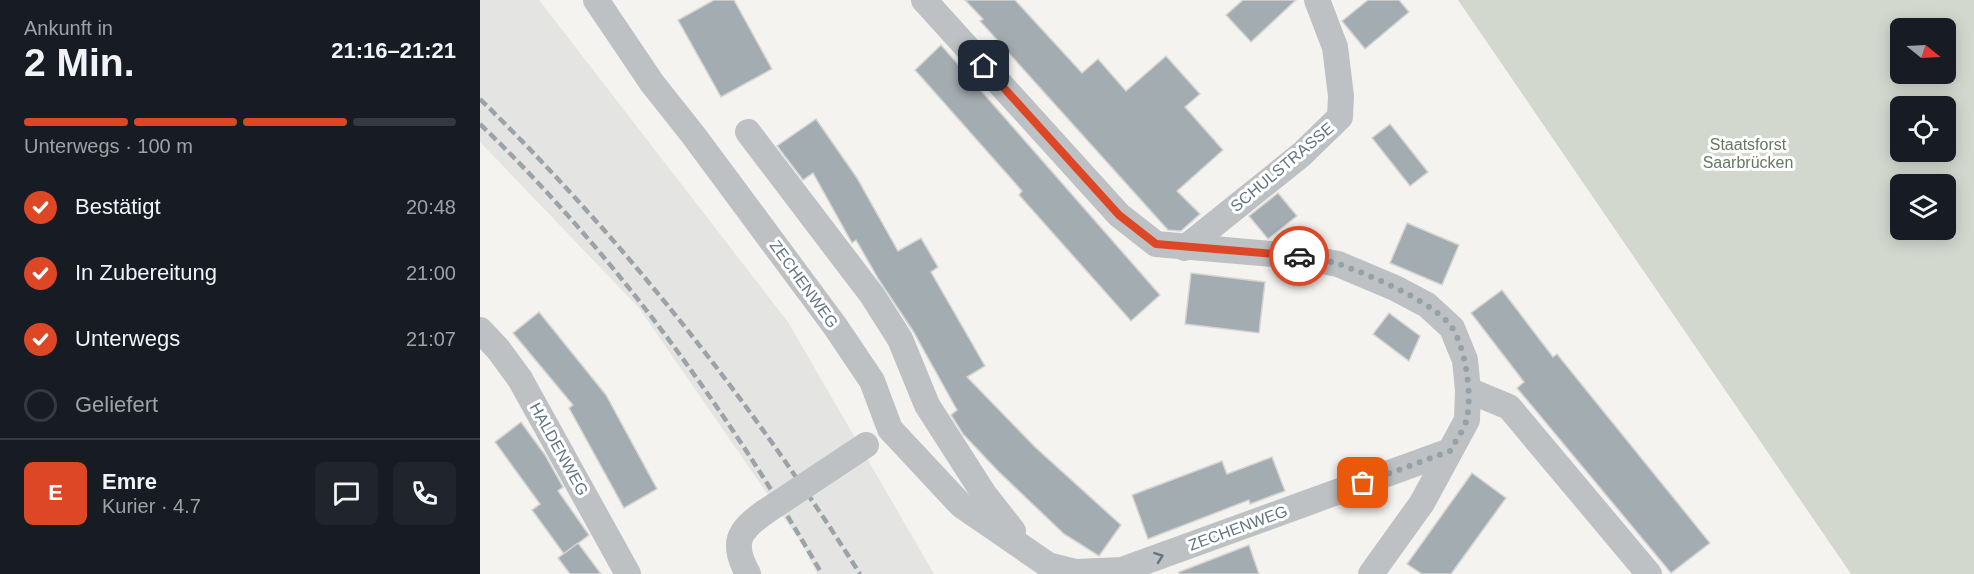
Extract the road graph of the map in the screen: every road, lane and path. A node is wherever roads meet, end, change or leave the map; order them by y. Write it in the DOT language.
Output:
graph roads {
  1 [pos="596,0"];
  2 [pos="924,0"];
  3 [pos="1317,0"];
  4 [pos="748,132"];
  5 [pos="1185,248"];
  6 [pos="480,330"];
  7 [pos="1468,390"];
  8 [pos="891,429"];
  9 [pos="1450,451"];
  10 [pos="1026,548"];
  11 [pos="628,574"];
  12 [pos="747,574"];
  13 [pos="1371,574"];
  14 [pos="1649,574"];
  1 -- 8 [label="street, ZECHENWEG"];
  2 -- 5 [label="street"];
  3 -- 5 [label="street, SCHULSTRASSE"];
  4 -- 10 [label="street, ZECHENWEG"];
  5 -- 7 [label="street"];
  6 -- 11 [label="street, HALDENWEG"];
  7 -- 9 [label="street"];
  7 -- 14 [label="street"];
  8 -- 10 [label="street, ZECHENWEG"];
  8 -- 12 [label="street, bridge"];
  10 -- 9 [label="street, ZECHENWEG, one-way"];
  9 -- 13 [label="street"];
}
